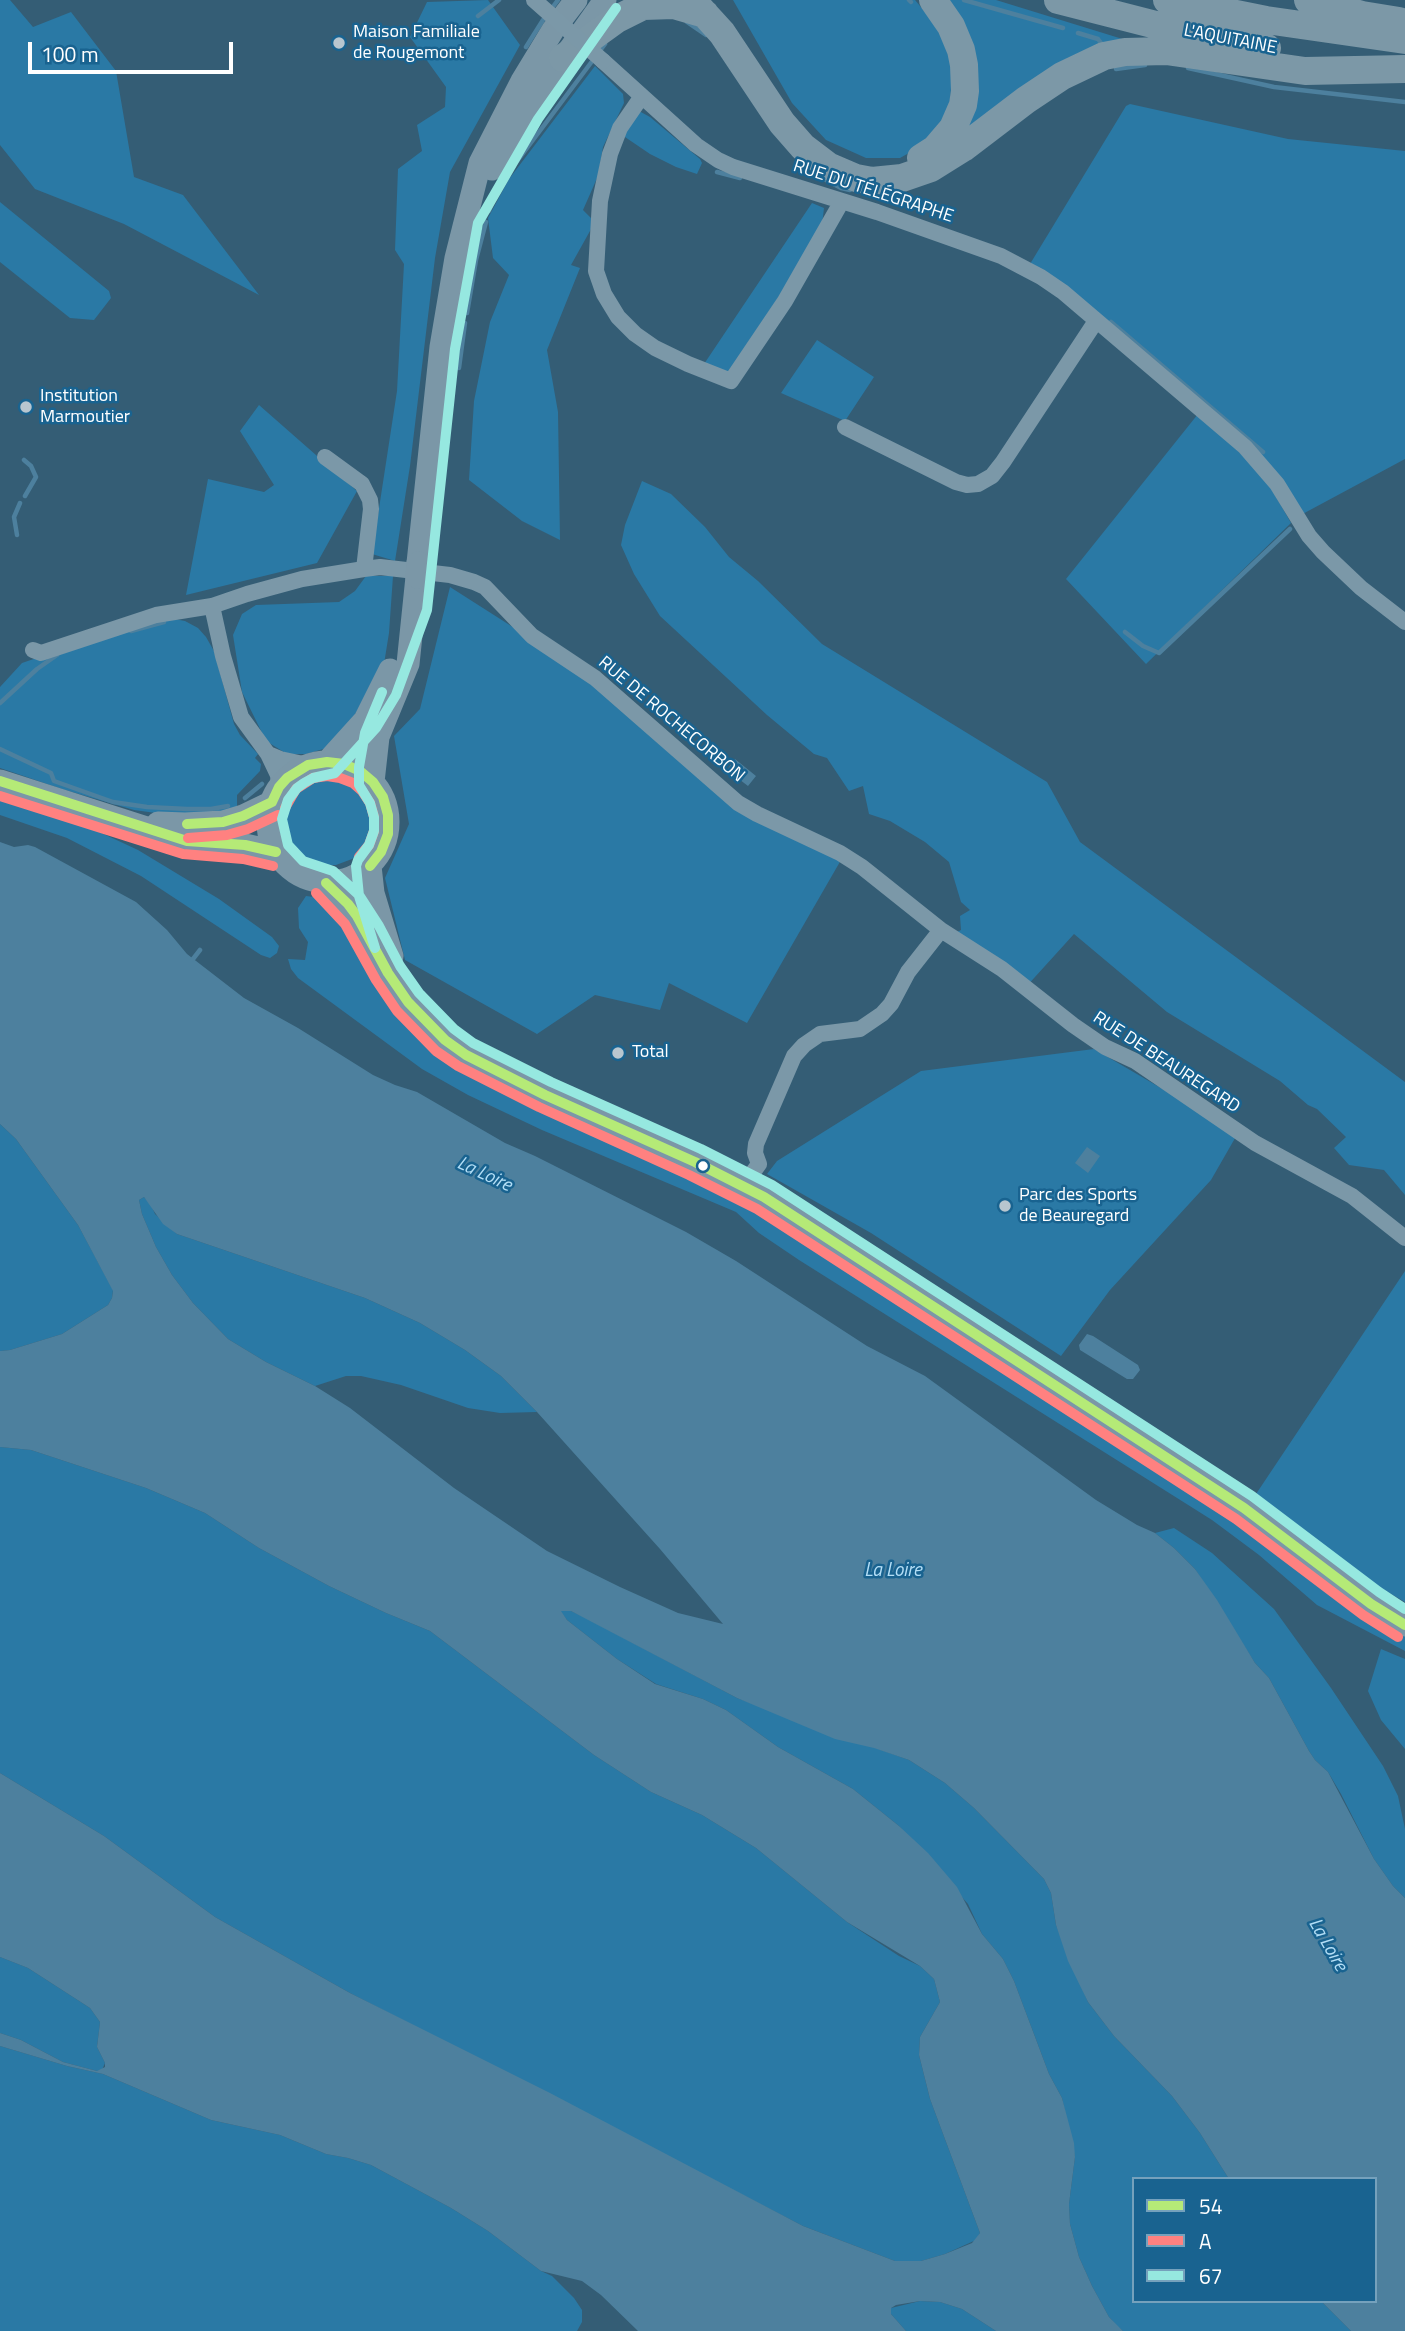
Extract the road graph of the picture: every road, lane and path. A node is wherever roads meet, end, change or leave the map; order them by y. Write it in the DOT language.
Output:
graph roads {
  1 [pos="534,0"];
  2 [pos="576,0"];
  3 [pos="605,0"];
  4 [pos="933,0"];
  5 [pos="1058,0"];
  6 [pos="1167,0"];
  7 [pos="1308,0"];
  8 [pos="705,5"];
  9 [pos="1405,22"];
  10 [pos="1405,40"];
  11 [pos="563,58"];
  12 [pos="1405,68"];
  13 [pos="642,96"];
  14 [pos="842,201"];
  15 [pos="465,218"];
  16 [pos="1096,321"];
  17 [pos="845,427"];
  18 [pos="325,457"];
  19 [pos="364,569"];
  20 [pos="414,606"];
  21 [pos="212,607"];
  22 [pos="1405,622"];
  23 [pos="33,650"];
  24 [pos="268,754"];
  25 [pos="318,764"];
  26 [pos="0,780"];
  27 [pos="373,782"];
  28 [pos="275,794"];
  29 [pos="127,821"];
  30 [pos="276,852"];
  31 [pos="370,866"];
  32 [pos="326,883"];
  33 [pos="944,932"];
  34 [pos="408,1002"];
  35 [pos="743,1186"];
  36 [pos="1405,1238"];
  37 [pos="1405,1625"];
  1 -- 13 [label="street, RUE DU TÉLÉGRAPHE, bridge"];
  2 -- 15 [label="main road"];
  3 -- 11 [label="main road"];
  4 -- 8 [label="highway"];
  5 -- 12 [label="highway, L'AQUITAINE"];
  6 -- 10 [label="highway, L'AQUITAINE"];
  7 -- 9 [label="highway"];
  8 -- 11 [label="highway"];
  8 -- 12 [label="highway"];
  11 -- 15 [label="main road"];
  13 -- 14 [label="street, RUE DU TÉLÉGRAPHE"];
  13 -- 14 [label="street"];
  14 -- 16 [label="street, RUE DU TÉLÉGRAPHE"];
  15 -- 20 [label="main road"];
  16 -- 17 [label="street"];
  16 -- 22 [label="street, RUE DU TÉLÉGRAPHE"];
  18 -- 19 [label="street"];
  19 -- 21 [label="street, RUE DE ROCHECORBON"];
  19 -- 33 [label="street, RUE DE ROCHECORBON"];
  20 -- 25 [label="main road"];
  20 -- 27 [label="main road"];
  21 -- 23 [label="street, RUE DE ROCHECORBON"];
  21 -- 24 [label="street"];
  24 -- 25 [label="street"];
  24 -- 28 [label="street"];
  25 -- 27 [label="main road"];
  25 -- 28 [label="main road"];
  26 -- 29 [label="main road"];
  27 -- 31 [label="main road"];
  28 -- 29 [label="main road"];
  28 -- 30 [label="main road"];
  29 -- 30 [label="main road"];
  30 -- 32 [label="main road"];
  31 -- 32 [label="main road"];
  31 -- 34 [label="main road"];
  32 -- 34 [label="main road"];
  33 -- 35 [label="street"];
  33 -- 36 [label="street, RUE DE BEAUREGARD"];
  34 -- 35 [label="main road"];
  35 -- 37 [label="main road"];
}
